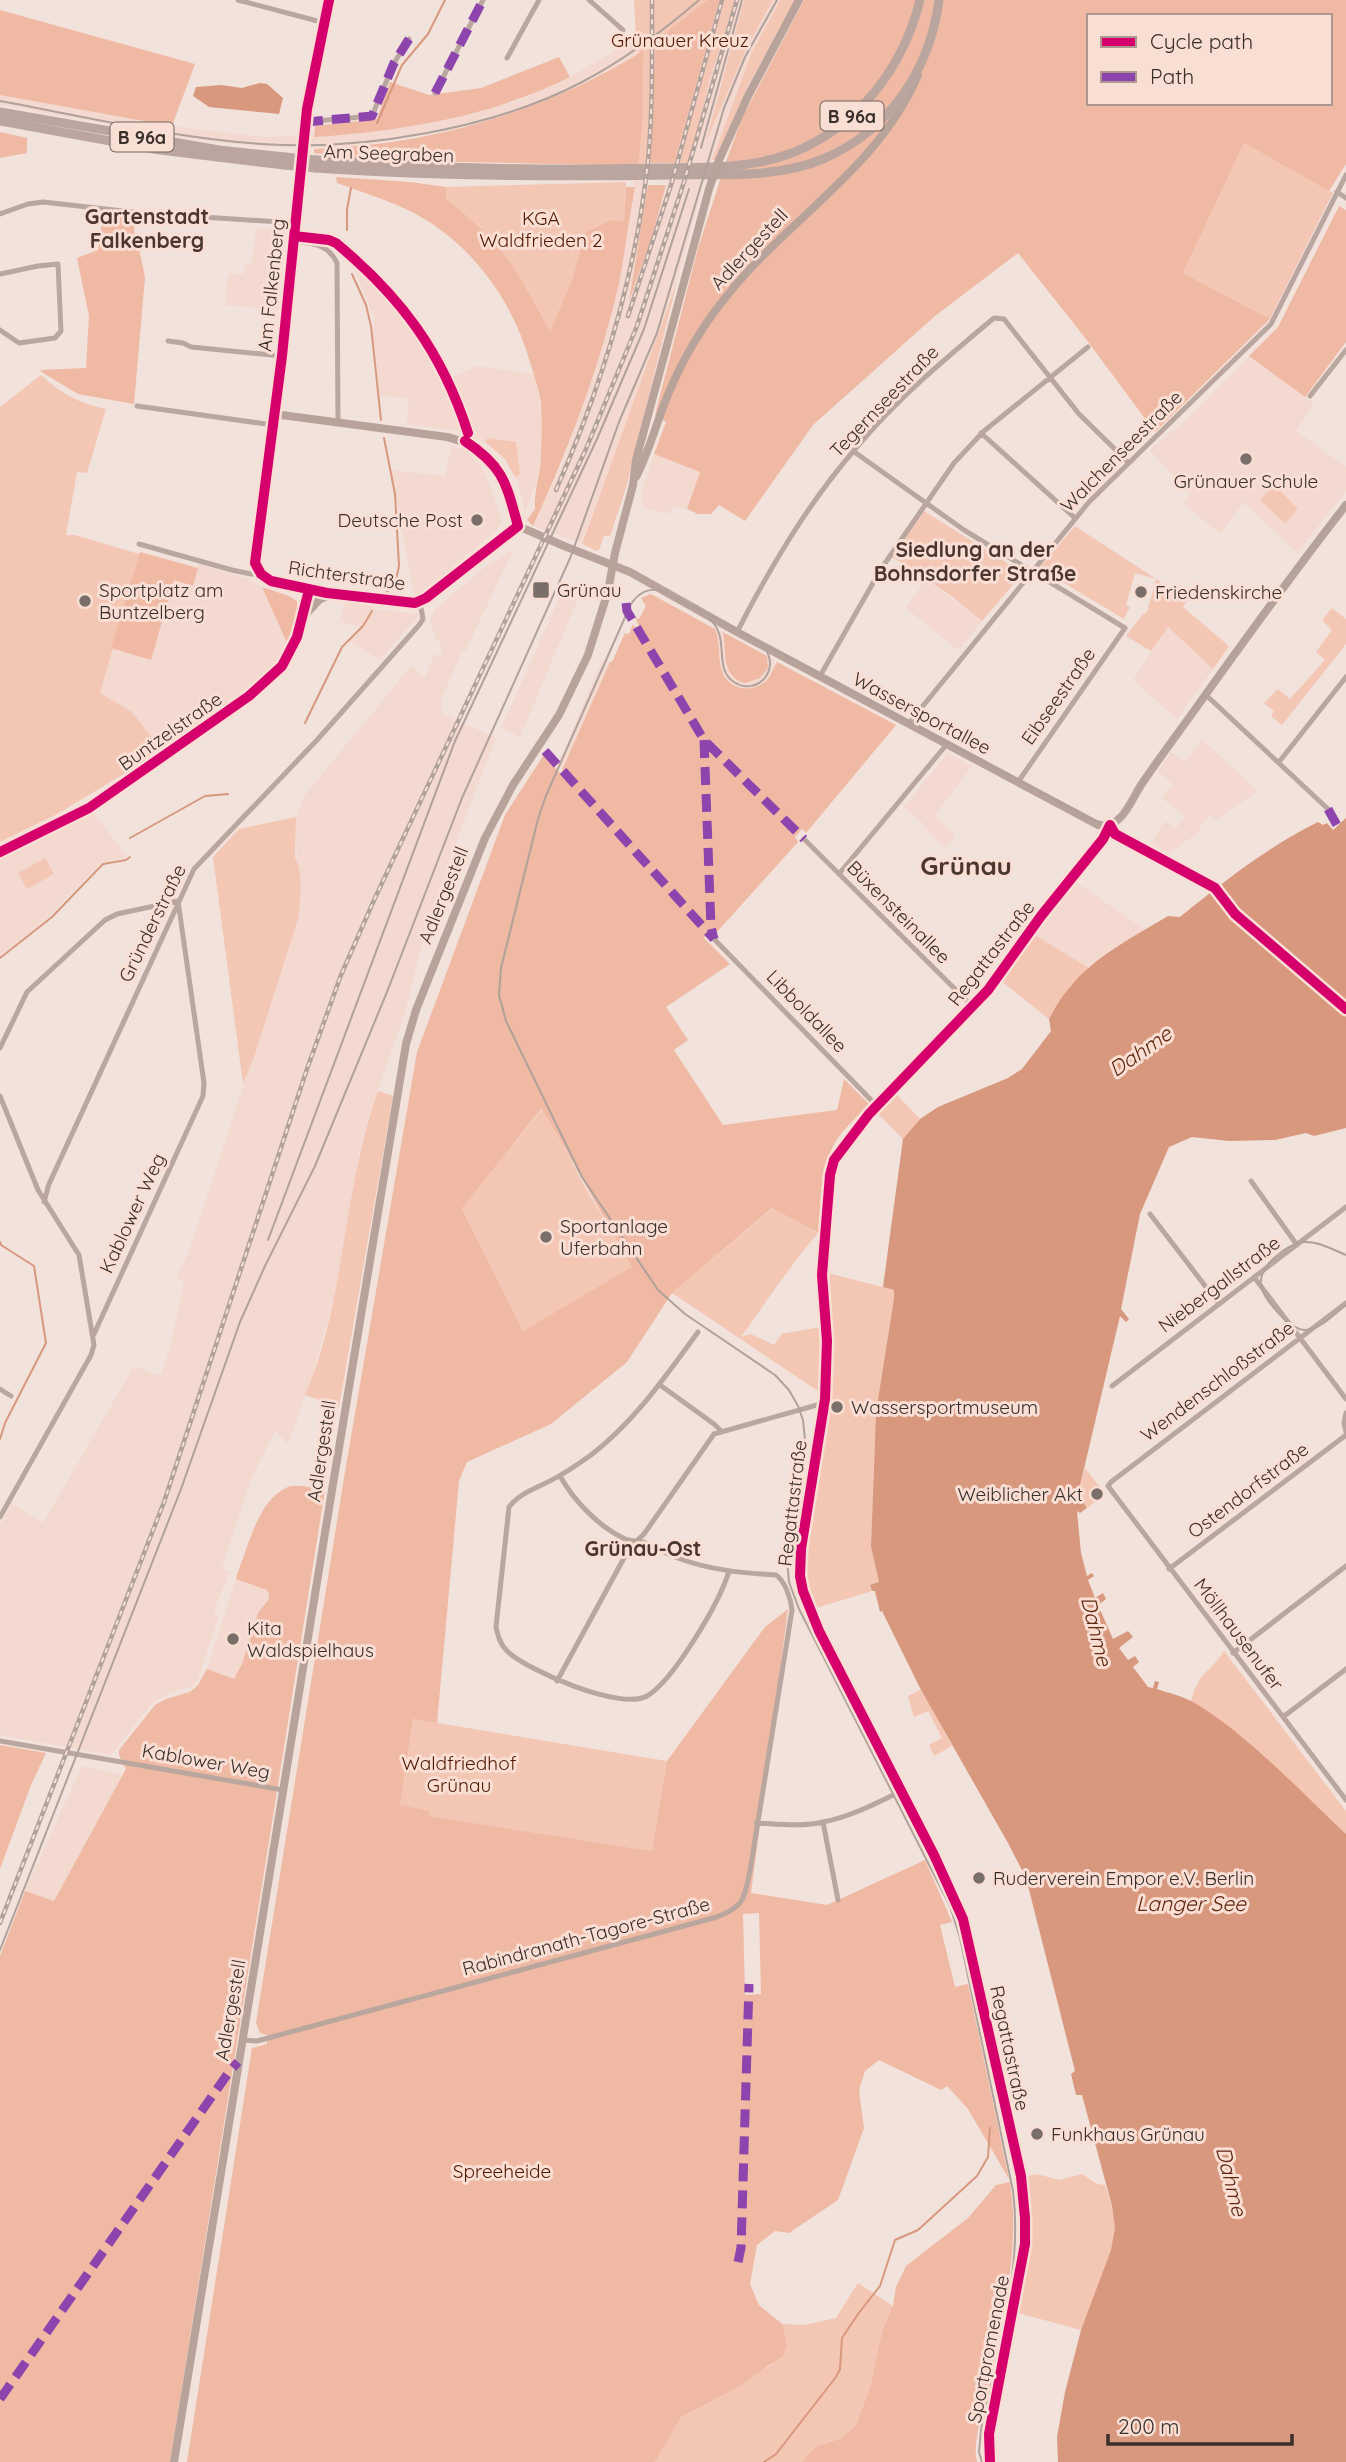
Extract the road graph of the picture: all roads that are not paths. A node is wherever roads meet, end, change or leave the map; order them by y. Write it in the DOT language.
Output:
graph roads {
  1 [pos="238,0"];
  2 [pos="329,0"];
  3 [pos="483,0"];
  4 [pos="539,0"];
  5 [pos="589,0"];
  6 [pos="800,0"];
  7 [pos="920,0"];
  8 [pos="939,0"];
  9 [pos="325,23"];
  10 [pos="623,30"];
  11 [pos="409,39"];
  12 [pos="508,58"];
  13 [pos="925,60"];
  14 [pos="435,93"];
  15 [pos="0,112"];
  16 [pos="0,121"];
  17 [pos="305,122"];
  18 [pos="284,161"];
  19 [pos="528,171"];
  20 [pos="1346,175"];
  21 [pos="1336,192"];
  22 [pos="1346,198"];
  23 [pos="0,214"];
  24 [pos="295,223"];
  25 [pos="293,242"];
  26 [pos="0,274"];
  27 [pos="0,330"];
  28 [pos="168,341"];
  29 [pos="1088,347"];
  30 [pos="1346,350"];
  31 [pos="282,356"];
  32 [pos="1050,377"];
  33 [pos="1310,397"];
  34 [pos="137,406"];
  35 [pos="275,414"];
  36 [pos="338,422"];
  37 [pos="273,425"];
  38 [pos="981,433"];
  39 [pos="853,451"];
  40 [pos="1128,463"];
  41 [pos="633,485"];
  42 [pos="925,503"];
  43 [pos="1345,509"];
  44 [pos="1075,517"];
  45 [pos="518,526"];
  46 [pos="139,544"];
  47 [pos="612,564"];
  48 [pos="1030,572"];
  49 [pos="261,574"];
  50 [pos="309,590"];
  51 [pos="335,594"];
  52 [pos="420,602"];
  53 [pos="303,618"];
  54 [pos="737,632"];
  55 [pos="820,676"];
  56 [pos="1346,677"];
  57 [pos="1206,695"];
  58 [pos="909,723"];
  59 [pos="947,744"];
  60 [pos="1279,762"];
  61 [pos="1018,782"];
  62 [pos="1328,809"];
  63 [pos="1110,825"];
  64 [pos="804,839"];
  65 [pos="0,852"];
  66 [pos="839,874"];
  67 [pos="1215,888"];
  68 [pos="178,901"];
  69 [pos="713,939"];
  70 [pos="973,1007"];
  71 [pos="0,1048"];
  72 [pos="0,1096"];
  73 [pos="877,1106"];
  74 [pos="1251,1181"];
  75 [pos="44,1202"];
  76 [pos="1346,1207"];
  77 [pos="1150,1214"];
  78 [pos="1297,1245"];
  79 [pos="1254,1277"];
  80 [pos="1346,1303"];
  81 [pos="1219,1304"];
  82 [pos="698,1332"];
  83 [pos="93,1336"];
  84 [pos="1299,1338"];
  85 [pos="660,1385"];
  86 [pos="1112,1386"];
  87 [pos="0,1389"];
  88 [pos="11,1396"];
  89 [pos="1346,1399"];
  90 [pos="824,1403"];
  91 [pos="1346,1413"];
  92 [pos="720,1430"];
  93 [pos="1346,1433"];
  94 [pos="560,1476"];
  95 [pos="1108,1486"];
  96 [pos="2,1506"];
  97 [pos="0,1517"];
  98 [pos="637,1541"];
  99 [pos="1346,1566"];
  100 [pos="1169,1569"];
  101 [pos="729,1571"];
  102 [pos="803,1591"];
  103 [pos="789,1597"];
  104 [pos="1233,1653"];
  105 [pos="1346,1669"];
  106 [pos="557,1681"];
  107 [pos="1283,1717"];
  108 [pos="0,1741"];
  109 [pos="283,1790"];
  110 [pos="901,1791"];
  111 [pos="1346,1800"];
  112 [pos="823,1822"];
  113 [pos="756,1823"];
  114 [pos="838,1900"];
  115 [pos="242,2040"];
  116 [pos="1025,2244"];
  117 [pos="174,2462"];
  118 [pos="990,2462"];
  1 -- 9 [label="street"];
  2 -- 9 [label="main road, Am Falkenberg"];
  3 -- 14 [label="street"];
  4 -- 12 [label="street"];
  5 -- 10 [label="street"];
  6 -- 41 [label="main road, Adlergestell, bridge"];
  7 -- 19 [label="main road, B 96a"];
  8 -- 13 [label="main road, Adlergestell / B 96a"];
  9 -- 17 [label="main road, Am Falkenberg"];
  11 -- 17 [label="street"];
  13 -- 19 [label="main road, Adlergestell / B 96a"];
  13 -- 41 [label="main road, Adlergestell"];
  15 -- 18 [label="main road, Am Seegraben / B 96a"];
  16 -- 18 [label="main road, Am Seegraben / B 96a"];
  17 -- 24 [label="main road, Am Falkenberg"];
  18 -- 19 [label="main road, Am Seegraben / B 96a, bridge"];
  20 -- 21 [label="street, Walchenseestraße"];
  21 -- 22 [label="street"];
  21 -- 40 [label="street, Walchenseestraße"];
  23 -- 24 [label="street"];
  24 -- 25 [label="main road, Am Falkenberg"];
  25 -- 31 [label="main road, Am Falkenberg"];
  25 -- 36 [label="street, Am Falkenberg"];
  26 -- 27 [label="street"];
  28 -- 31 [label="street"];
  29 -- 32 [label="street"];
  30 -- 33 [label="street"];
  31 -- 35 [label="main road, Am Falkenberg"];
  32 -- 38 [label="street"];
  32 -- 39 [label="street, Tegernseestraße"];
  32 -- 40 [label="street"];
  34 -- 37 [label="street"];
  35 -- 36 [label="main road"];
  35 -- 37 [label="main road, Am Falkenberg"];
  36 -- 45 [label="main road"];
  37 -- 49 [label="main road, Am Falkenberg"];
  38 -- 42 [label="street"];
  38 -- 44 [label="street"];
  39 -- 42 [label="street"];
  39 -- 54 [label="street, Tegernseestraße"];
  40 -- 44 [label="street, Walchenseestraße"];
  41 -- 47 [label="main road, Adlergestell"];
  42 -- 48 [label="street"];
  42 -- 55 [label="street"];
  43 -- 57 [label="main road, Regattastraße"];
  44 -- 48 [label="street, Walchenseestraße"];
  45 -- 47 [label="main road"];
  45 -- 52 [label="main road, Richterstraße"];
  46 -- 49 [label="street"];
  47 -- 54 [label="main road, Wassersportallee"];
  47 -- 109 [label="main road, Adlergestell"];
  48 -- 58 [label="street, Walchenseestraße"];
  48 -- 61 [label="street, Eibseestraße"];
  49 -- 50 [label="main road, Richterstraße"];
  50 -- 51 [label="main road, Richterstraße"];
  50 -- 53 [label="main road, Buntzelstraße"];
  51 -- 52 [label="main road, Richterstraße"];
  51 -- 53 [label="main road, Buntzelstraße"];
  52 -- 68 [label="street, Gründerstraße"];
  53 -- 65 [label="main road, Buntzelstraße"];
  54 -- 55 [label="main road, Wassersportallee"];
  55 -- 58 [label="main road, Wassersportallee"];
  56 -- 60 [label="street"];
  57 -- 60 [label="street"];
  57 -- 63 [label="main road, Regattastraße"];
  58 -- 59 [label="main road, Wassersportallee"];
  59 -- 61 [label="main road, Wassersportallee"];
  59 -- 66 [label="street"];
  60 -- 62 [label="street"];
  61 -- 63 [label="main road, Wassersportallee"];
  63 -- 67 [label="street, Wassersportallee"];
  63 -- 70 [label="street, Regattastraße"];
  64 -- 66 [label="street, Büxensteinallee"];
  66 -- 70 [label="street, Büxensteinallee"];
  68 -- 71 [label="street"];
  68 -- 75 [label="street, Gründerstraße"];
  68 -- 83 [label="street, Kablower Weg"];
  69 -- 73 [label="street, Libboldallee"];
  70 -- 73 [label="street, Regattastraße"];
  72 -- 75 [label="street"];
  73 -- 90 [label="street, Regattastraße"];
  74 -- 78 [label="street"];
  75 -- 83 [label="street"];
  76 -- 78 [label="street, Niebergallstraße"];
  77 -- 81 [label="street"];
  78 -- 79 [label="street, Niebergallstraße"];
  79 -- 81 [label="street, Niebergallstraße"];
  79 -- 84 [label="street"];
  80 -- 84 [label="street, Wendenschloßstraße"];
  81 -- 86 [label="street, Niebergallstraße"];
  82 -- 85 [label="street"];
  83 -- 96 [label="street, Kablower Weg"];
  84 -- 89 [label="street"];
  84 -- 95 [label="street, Wendenschloßstraße"];
  85 -- 92 [label="street"];
  85 -- 94 [label="street"];
  87 -- 88 [label="street"];
  90 -- 92 [label="street"];
  90 -- 102 [label="street, Regattastraße"];
  91 -- 93 [label="street"];
  92 -- 98 [label="street"];
  93 -- 100 [label="street, Ostendorfstraße"];
  94 -- 98 [label="street"];
  94 -- 106 [label="street"];
  95 -- 100 [label="street, Möllhausenufer"];
  96 -- 97 [label="street, Kablower Weg"];
  98 -- 101 [label="street"];
  98 -- 106 [label="street"];
  99 -- 104 [label="street"];
  100 -- 104 [label="street, Möllhausenufer"];
  101 -- 103 [label="street"];
  101 -- 106 [label="street"];
  102 -- 103 [label="street"];
  102 -- 110 [label="street, Regattastraße"];
  103 -- 113 [label="street, Rabindranath-Tagore-Straße"];
  104 -- 107 [label="street, Möllhausenufer"];
  105 -- 107 [label="street"];
  107 -- 111 [label="street, Möllhausenufer"];
  108 -- 109 [label="street, Kablower Weg"];
  109 -- 115 [label="main road, Adlergestell"];
  110 -- 112 [label="street"];
  110 -- 116 [label="street, Regattastraße"];
  112 -- 113 [label="street"];
  112 -- 114 [label="street"];
  113 -- 115 [label="street, Rabindranath-Tagore-Straße"];
  115 -- 117 [label="main road, Adlergestell"];
  116 -- 118 [label="street, Sportpromenade"];
}
